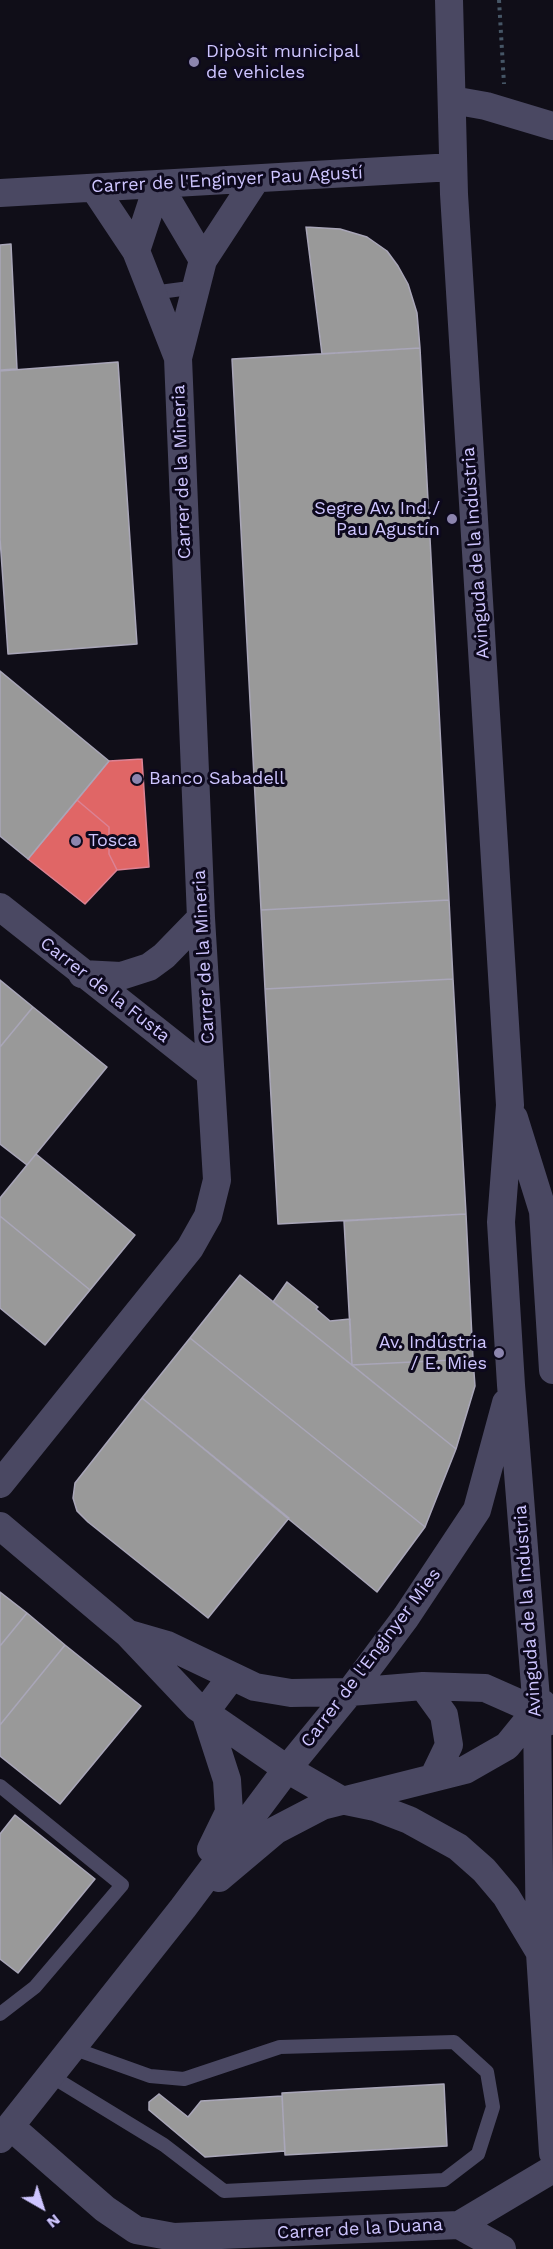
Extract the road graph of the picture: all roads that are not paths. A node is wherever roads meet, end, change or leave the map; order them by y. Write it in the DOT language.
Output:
graph roads {
  1 [pos="449,0"];
  2 [pos="452,100"];
  3 [pos="553,126"];
  4 [pos="453,167"];
  5 [pos="256,179"];
  6 [pos="158,184"];
  7 [pos="94,188"];
  8 [pos="0,193"];
  9 [pos="136,251"];
  10 [pos="203,260"];
  11 [pos="197,287"];
  12 [pos="152,293"];
  13 [pos="178,358"];
  14 [pos="0,907"];
  15 [pos="201,918"];
  16 [pos="82,974"];
  17 [pos="210,1073"];
  18 [pos="510,1105"];
  19 [pos="553,1370"];
  20 [pos="511,1384"];
  21 [pos="0,1484"];
  22 [pos="0,1526"];
  23 [pos="128,1633"];
  24 [pos="232,1676"];
  25 [pos="423,1686"];
  26 [pos="553,1686"];
  27 [pos="350,1692"];
  28 [pos="205,1712"];
  29 [pos="545,1720"];
  30 [pos="287,1769"];
  31 [pos="434,1776"];
  32 [pos="0,1786"];
  33 [pos="341,1800"];
  34 [pos="183,1908"];
  35 [pos="540,1953"];
  36 [pos="0,2014"];
  37 [pos="72,2048"];
  38 [pos="51,2076"];
  39 [pos="5,2133"];
  40 [pos="553,2153"];
  41 [pos="553,2169"];
  42 [pos="459,2225"];
  43 [pos="502,2249"];
  1 -- 2 [label="street, Avinguda de la Indústria"];
  2 -- 3 [label="street"];
  2 -- 4 [label="street, Avinguda de la Indústria"];
  4 -- 5 [label="street, Carrer de l'Enginyer Pau Agustí"];
  4 -- 18 [label="street, Avinguda de la Indústria"];
  5 -- 6 [label="street, Carrer de l'Enginyer Pau Agustí"];
  5 -- 10 [label="street, Carrer de la Mineria"];
  6 -- 7 [label="street, Carrer de l'Enginyer Pau Agustí"];
  6 -- 9 [label="street"];
  6 -- 10 [label="street"];
  7 -- 8 [label="street, Carrer de l'Enginyer Pau Agustí"];
  7 -- 9 [label="street, Carrer de la Mineria"];
  9 -- 12 [label="street, Carrer de la Mineria"];
  10 -- 11 [label="street, Carrer de la Mineria"];
  11 -- 12 [label="lane"];
  11 -- 13 [label="street, Carrer de la Mineria"];
  12 -- 13 [label="street, Carrer de la Mineria"];
  13 -- 15 [label="street, Carrer de la Mineria"];
  14 -- 16 [label="street, Carrer de la Fusta"];
  15 -- 16 [label="street"];
  15 -- 17 [label="street, Carrer de la Mineria"];
  16 -- 17 [label="street, Carrer de la Fusta"];
  17 -- 21 [label="street, Carrer de la Mineria"];
  18 -- 19 [label="street, Avinguda de la Indústria"];
  18 -- 20 [label="street, Avinguda de la Indústria"];
  20 -- 27 [label="street, Carrer de l'Enginyer Mies"];
  20 -- 29 [label="street, Avinguda de la Indústria"];
  22 -- 23 [label="street"];
  23 -- 24 [label="street"];
  23 -- 28 [label="street"];
  24 -- 27 [label="street"];
  24 -- 28 [label="street"];
  25 -- 27 [label="street"];
  25 -- 29 [label="street"];
  25 -- 31 [label="street"];
  26 -- 29 [label="street, Carrer de l'Enginyer Mies"];
  27 -- 30 [label="street, Carrer de l'Enginyer Mies"];
  28 -- 30 [label="street"];
  28 -- 34 [label="street"];
  29 -- 31 [label="street, Carrer de l'Enginyer Mies"];
  29 -- 35 [label="street, Avinguda de la Indústria"];
  30 -- 33 [label="street"];
  30 -- 34 [label="street, Carrer de l'Enginyer Mies"];
  31 -- 33 [label="street, Carrer de l'Enginyer Mies"];
  32 -- 36 [label="lane"];
  33 -- 34 [label="street, Carrer de l'Enginyer Mies"];
  33 -- 35 [label="street"];
  34 -- 37 [label="street, Carrer de l'Enginyer Mies"];
  35 -- 40 [label="street, Avinguda de la Indústria"];
  37 -- 38 [label="street, Carrer de l'Enginyer Mies"];
  37 -- 38 [label="lane"];
  38 -- 39 [label="street, Carrer de l'Enginyer Mies"];
  39 -- 42 [label="street, Carrer de la Duana"];
  41 -- 42 [label="street, Carrer de la Duana"];
  42 -- 43 [label="street, Carrer de la Duana"];
}
